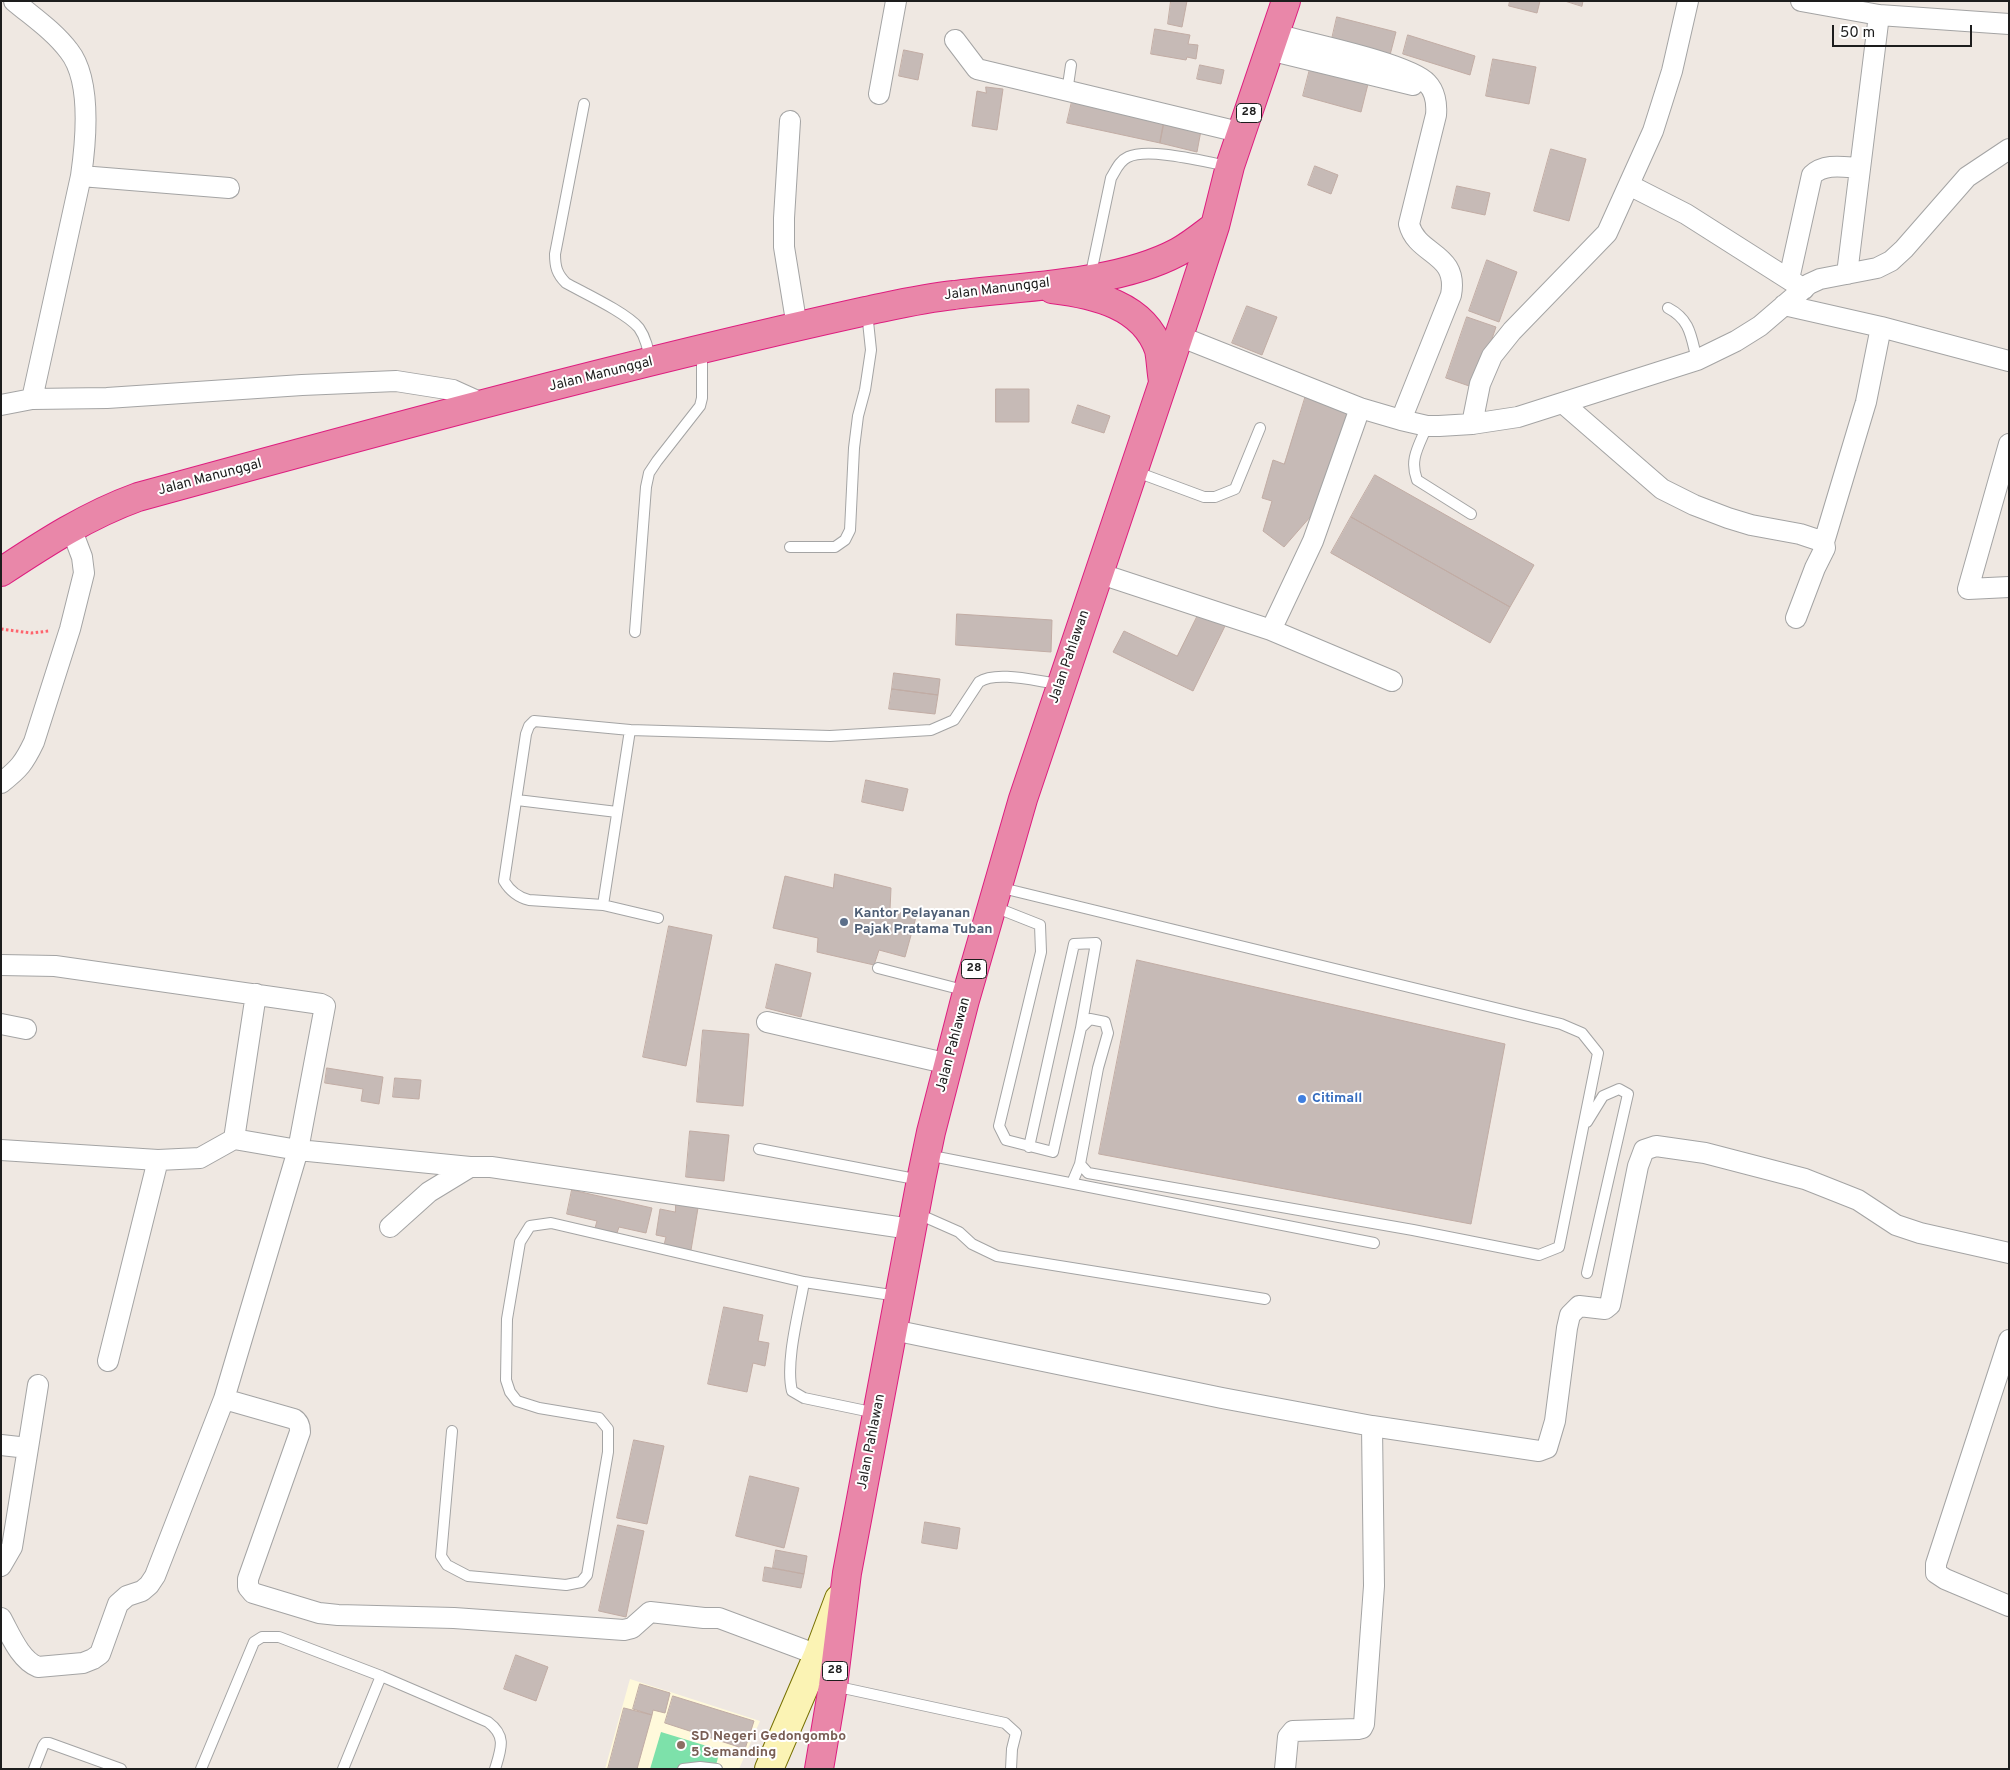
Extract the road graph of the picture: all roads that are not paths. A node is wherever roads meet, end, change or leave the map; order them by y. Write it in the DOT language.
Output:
graph roads {
  1 [pos="14,1"];
  2 [pos="896,1"];
  3 [pos="1286,1"];
  4 [pos="1688,1"];
  5 [pos="1801,1"];
  6 [pos="1879,15"];
  7 [pos="2009,24"];
  8 [pos="954,40"];
  9 [pos="1272,42"];
  10 [pos="1071,65"];
  11 [pos="1067,92"];
  12 [pos="879,94"];
  13 [pos="584,104"];
  14 [pos="790,121"];
  15 [pos="1243,133"];
  16 [pos="2009,149"];
  17 [pos="2009,164"];
  18 [pos="1230,166"];
  19 [pos="1860,168"];
  20 [pos="81,176"];
  21 [pos="1967,177"];
  22 [pos="1629,185"];
  23 [pos="229,188"];
  24 [pos="1215,226"];
  25 [pos="1848,274"];
  26 [pos="1090,278"];
  27 [pos="1796,284"];
  28 [pos="1030,287"];
  29 [pos="1784,305"];
  30 [pos="1668,308"];
  31 [pos="867,311"];
  32 [pos="797,327"];
  33 [pos="1881,328"];
  34 [pos="1179,336"];
  35 [pos="702,349"];
  36 [pos="1697,360"];
  37 [pos="2009,361"];
  38 [pos="650,362"];
  39 [pos="1163,382"];
  40 [pos="32,399"];
  41 [pos="484,404"];
  42 [pos="1564,404"];
  43 [pos="1,405"];
  44 [pos="1360,408"];
  45 [pos="1401,420"];
  46 [pos="1472,424"];
  47 [pos="1427,426"];
  48 [pos="1260,428"];
  49 [pos="2009,444"];
  50 [pos="1133,471"];
  51 [pos="1471,514"];
  52 [pos="71,528"];
  53 [pos="1824,542"];
  54 [pos="790,547"];
  55 [pos="1,572"];
  56 [pos="1098,573"];
  57 [pos="2009,587"];
  58 [pos="1796,618"];
  59 [pos="1272,630"];
  60 [pos="635,632"];
  61 [pos="1392,681"];
  62 [pos="1061,684"];
  63 [pos="630,730"];
  64 [pos="1,783"];
  65 [pos="517,800"];
  66 [pos="617,812"];
  67 [pos="994,896"];
  68 [pos="603,905"];
  69 [pos="658,918"];
  70 [pos="1,965"];
  71 [pos="878,968"];
  72 [pos="968,991"];
  73 [pos="256,994"];
  74 [pos="768,1022"];
  75 [pos="1,1024"];
  76 [pos="1081,1028"];
  77 [pos="26,1029"];
  78 [pos="949,1064"];
  79 [pos="1582,1129"];
  80 [pos="234,1139"];
  81 [pos="1029,1147"];
  82 [pos="759,1149"];
  83 [pos="1,1150"];
  84 [pos="298,1150"];
  85 [pos="158,1160"];
  86 [pos="1080,1164"];
  87 [pos="470,1167"];
  88 [pos="923,1168"];
  89 [pos="1072,1184"];
  90 [pos="913,1221"];
  91 [pos="390,1227"];
  92 [pos="1374,1243"];
  93 [pos="2009,1253"];
  94 [pos="1587,1273"];
  95 [pos="804,1282"];
  96 [pos="899,1296"];
  97 [pos="1265,1299"];
  98 [pos="893,1330"];
  99 [pos="2009,1340"];
  100 [pos="108,1361"];
  101 [pos="38,1385"];
  102 [pos="224,1399"];
  103 [pos="877,1413"];
  104 [pos="1372,1426"];
  105 [pos="452,1431"];
  106 [pos="1,1446"];
  107 [pos="28,1448"];
  108 [pos="1,1566"];
  109 [pos="847,1573"];
  110 [pos="2009,1606"];
  111 [pos="1,1618"];
  112 [pos="818,1655"];
  113 [pos="381,1676"];
  114 [pos="833,1686"];
  115 [pos="34,1769"];
  116 [pos="121,1769"];
  117 [pos="201,1769"];
  118 [pos="343,1769"];
  119 [pos="495,1769"];
  120 [pos="683,1769"];
  121 [pos="717,1769"];
  122 [pos="769,1769"];
  123 [pos="819,1769"];
  124 [pos="1011,1769"];
  125 [pos="1285,1769"];
  1 -- 20 [label="street"];
  2 -- 12 [label="street"];
  3 -- 9 [label="highway, 28"];
  4 -- 22 [label="street"];
  5 -- 6 [label="street"];
  6 -- 7 [label="street"];
  6 -- 19 [label="street"];
  8 -- 11 [label="street"];
  9 -- 15 [label="highway, 28"];
  9 -- 45 [label="street"];
  10 -- 11 [label="lane"];
  11 -- 15 [label="street"];
  13 -- 38 [label="lane"];
  14 -- 32 [label="street"];
  15 -- 18 [label="highway, 28"];
  16 -- 21 [label="street"];
  17 -- 21 [label="street"];
  18 -- 24 [label="highway, 28"];
  18 -- 26 [label="lane"];
  19 -- 25 [label="street"];
  19 -- 27 [label="street"];
  20 -- 23 [label="street"];
  20 -- 40 [label="street"];
  21 -- 25 [label="street"];
  22 -- 27 [label="street"];
  22 -- 46 [label="street"];
  24 -- 26 [label="highway, Jalan Manunggal"];
  24 -- 34 [label="highway, Jalan Pahlawan / 28"];
  25 -- 27 [label="street"];
  26 -- 28 [label="highway, Jalan Manunggal"];
  27 -- 29 [label="street"];
  28 -- 31 [label="highway, Jalan Manunggal"];
  28 -- 39 [label="highway"];
  29 -- 33 [label="street"];
  29 -- 36 [label="street"];
  30 -- 36 [label="lane"];
  31 -- 32 [label="highway, Jalan Manunggal"];
  31 -- 54 [label="lane"];
  32 -- 35 [label="highway, Jalan Manunggal"];
  33 -- 37 [label="street"];
  33 -- 53 [label="street"];
  34 -- 39 [label="highway, Jalan Pahlawan / 28"];
  34 -- 44 [label="street"];
  35 -- 38 [label="highway, Jalan Manunggal"];
  35 -- 60 [label="lane"];
  36 -- 42 [label="street"];
  38 -- 41 [label="highway, Jalan Manunggal"];
  39 -- 50 [label="highway, Jalan Pahlawan / 28"];
  40 -- 41 [label="street"];
  40 -- 43 [label="street"];
  41 -- 52 [label="highway, Jalan Manunggal"];
  42 -- 46 [label="street"];
  42 -- 53 [label="street"];
  44 -- 45 [label="street"];
  44 -- 59 [label="street"];
  45 -- 47 [label="street"];
  46 -- 47 [label="street"];
  47 -- 51 [label="lane"];
  48 -- 50 [label="lane"];
  49 -- 57 [label="street"];
  50 -- 56 [label="highway, Jalan Pahlawan / 28"];
  52 -- 55 [label="highway, Jalan Manunggal"];
  52 -- 64 [label="street"];
  53 -- 58 [label="street"];
  56 -- 59 [label="street"];
  56 -- 62 [label="highway, Jalan Pahlawan / 28"];
  59 -- 61 [label="street"];
  62 -- 63 [label="lane"];
  62 -- 67 [label="highway, Jalan Pahlawan / 28"];
  63 -- 65 [label="lane"];
  63 -- 66 [label="lane"];
  65 -- 66 [label="lane"];
  65 -- 68 [label="lane"];
  66 -- 68 [label="lane"];
  67 -- 72 [label="highway, Jalan Pahlawan / 28"];
  67 -- 79 [label="lane"];
  67 -- 81 [label="lane"];
  68 -- 69 [label="lane"];
  70 -- 73 [label="street"];
  71 -- 72 [label="lane"];
  72 -- 78 [label="highway, Jalan Pahlawan / 28"];
  73 -- 80 [label="street"];
  73 -- 84 [label="street"];
  74 -- 78 [label="street"];
  75 -- 77 [label="street"];
  76 -- 81 [label="lane"];
  76 -- 81 [label="lane"];
  76 -- 86 [label="lane"];
  78 -- 88 [label="highway, Jalan Pahlawan / 28"];
  79 -- 86 [label="lane"];
  79 -- 94 [label="lane"];
  80 -- 84 [label="street"];
  80 -- 85 [label="street"];
  82 -- 88 [label="lane"];
  83 -- 85 [label="street"];
  84 -- 87 [label="street"];
  84 -- 102 [label="street"];
  85 -- 100 [label="street"];
  86 -- 89 [label="lane"];
  87 -- 90 [label="street"];
  87 -- 91 [label="street"];
  88 -- 89 [label="lane"];
  88 -- 90 [label="highway, Jalan Pahlawan / 28"];
  89 -- 92 [label="lane"];
  90 -- 96 [label="highway, Jalan Pahlawan / 28"];
  90 -- 97 [label="lane"];
  93 -- 104 [label="street"];
  95 -- 96 [label="lane"];
  95 -- 103 [label="lane"];
  95 -- 105 [label="lane"];
  96 -- 98 [label="highway, Jalan Pahlawan / 28"];
  98 -- 103 [label="highway, Jalan Pahlawan / 28"];
  98 -- 104 [label="street"];
  99 -- 110 [label="street"];
  101 -- 107 [label="street"];
  102 -- 111 [label="street"];
  102 -- 112 [label="street"];
  103 -- 109 [label="highway, Jalan Pahlawan / 28"];
  104 -- 125 [label="street"];
  106 -- 107 [label="street"];
  107 -- 108 [label="street"];
  109 -- 112 [label="main road, Jalan Pahlawan"];
  109 -- 114 [label="highway, 28"];
  112 -- 122 [label="main road, Jalan Pahlawan"];
  113 -- 117 [label="lane"];
  113 -- 118 [label="lane"];
  113 -- 119 [label="lane"];
  114 -- 123 [label="highway, 28"];
  114 -- 124 [label="lane"];
  115 -- 116 [label="lane"];
  120 -- 121 [label="lane"];
}
